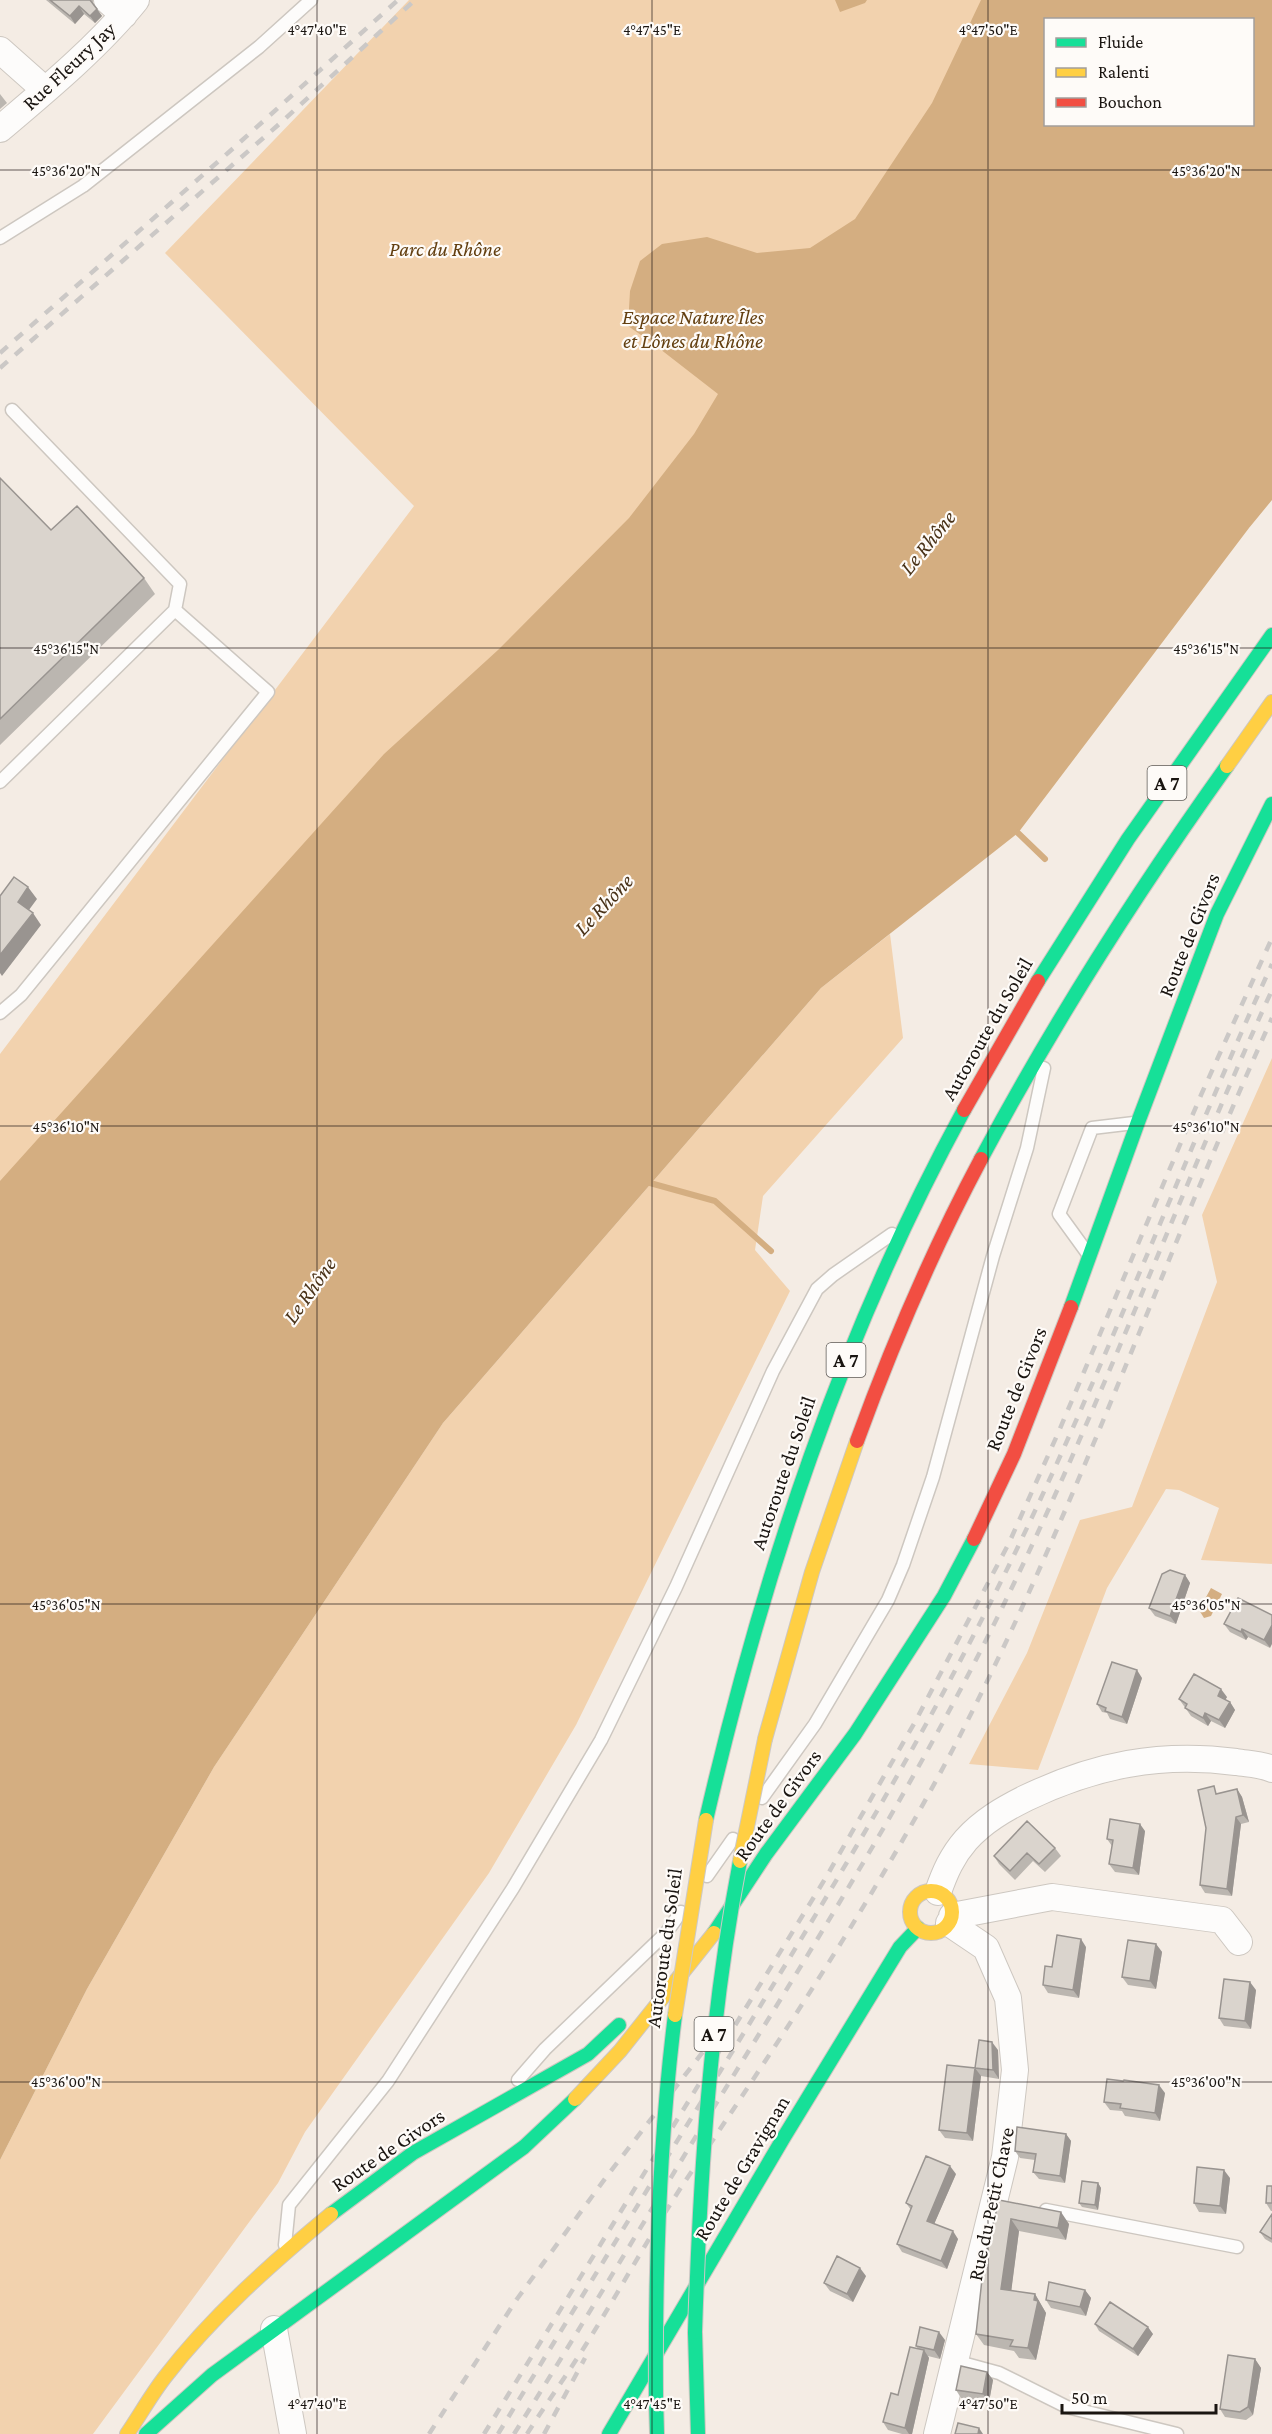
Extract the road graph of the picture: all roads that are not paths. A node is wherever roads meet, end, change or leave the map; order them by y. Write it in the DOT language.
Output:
graph roads {
  1 [pos="311,0"];
  2 [pos="122,5"];
  3 [pos="0,51"];
  4 [pos="45,90"];
  5 [pos="0,129"];
  6 [pos="0,238"];
  7 [pos="12,411"];
  8 [pos="175,610"];
  9 [pos="1272,635"];
  10 [pos="1272,702"];
  11 [pos="0,782"];
  12 [pos="1272,804"];
  13 [pos="0,1013"];
  14 [pos="1052,1031"];
  15 [pos="1138,1122"];
  16 [pos="905,1225"];
  17 [pos="1090,1257"];
  18 [pos="1272,1768"];
  19 [pos="938,1892"];
  20 [pos="950,1920"];
  21 [pos="918,1928"];
  22 [pos="708,1942"];
  23 [pos="1239,1942"];
  24 [pos="534,2084"];
  25 [pos="496,2106"];
  26 [pos="557,2117"];
  27 [pos="353,2196"];
  28 [pos="1029,2207"];
  29 [pos="1237,2247"];
  30 [pos="284,2253"];
  31 [pos="276,2282"];
  32 [pos="272,2321"];
  33 [pos="955,2361"];
  34 [pos="127,2434"];
  35 [pos="146,2434"];
  36 [pos="293,2434"];
  37 [pos="609,2434"];
  38 [pos="657,2434"];
  39 [pos="698,2434"];
  40 [pos="937,2434"];
  41 [pos="1177,2434"];
  1 -- 6 [label="lane"];
  2 -- 4 [label="street, Rue Fleury Jay"];
  3 -- 4 [label="street"];
  4 -- 5 [label="street, Rue Fleury Jay"];
  7 -- 8 [label="lane"];
  8 -- 11 [label="lane"];
  8 -- 13 [label="lane"];
  9 -- 16 [label="main road, Autoroute du Soleil / A 7"];
  10 -- 14 [label="main road, A 7"];
  12 -- 15 [label="main road, Route de Givors"];
  14 -- 25 [label="lane"];
  14 -- 39 [label="main road, A 7, bridge"];
  15 -- 17 [label="main road, Route de Givors"];
  15 -- 17 [label="lane"];
  16 -- 30 [label="lane"];
  16 -- 38 [label="main road, Autoroute du Soleil / A 7, bridge"];
  17 -- 22 [label="main road, Route de Givors"];
  18 -- 19 [label="street"];
  19 -- 20 [label="main road"];
  19 -- 21 [label="main road"];
  20 -- 21 [label="main road"];
  20 -- 23 [label="street"];
  20 -- 33 [label="street, Rue du Petit Chave"];
  21 -- 37 [label="main road, Route de Gravignan"];
  22 -- 24 [label="main road, Route de Givors"];
  22 -- 26 [label="main road, Route de Givors"];
  24 -- 25 [label="main road, Route de Givors"];
  24 -- 26 [label="main road"];
  25 -- 27 [label="main road, Route de Givors"];
  26 -- 32 [label="main road, Route de Givors"];
  27 -- 30 [label="main road, Route de Givors"];
  27 -- 31 [label="main road"];
  28 -- 29 [label="lane"];
  30 -- 34 [label="main road, Route de Givors"];
  32 -- 35 [label="main road, Route de Givors"];
  32 -- 36 [label="street"];
  33 -- 40 [label="street, Rue du Petit Chave"];
  33 -- 41 [label="lane"];
}
